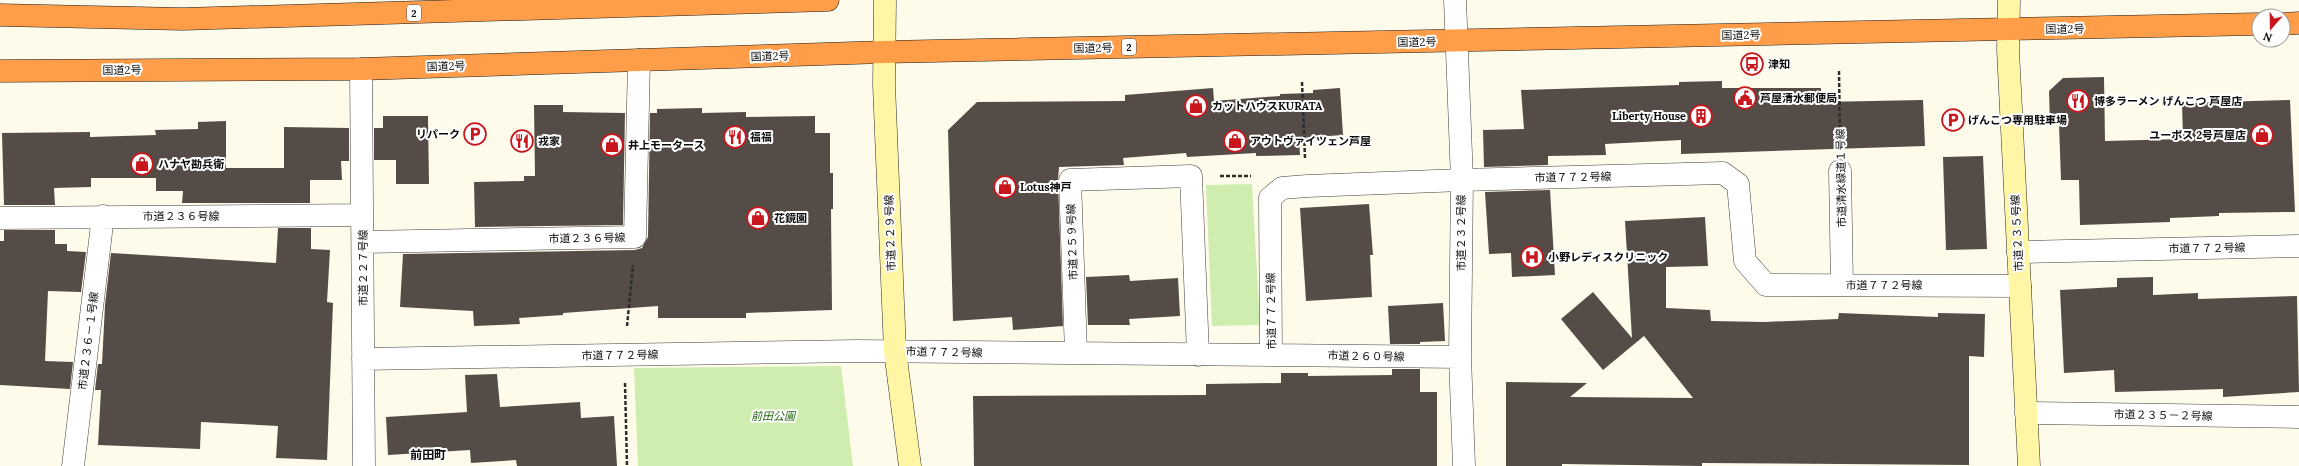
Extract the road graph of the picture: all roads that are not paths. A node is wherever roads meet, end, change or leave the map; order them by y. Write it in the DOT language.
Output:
graph roads {
  1 [pos="828,0"];
  2 [pos="885,0"];
  3 [pos="1455,0"];
  4 [pos="2009,0"];
  5 [pos="368,7"];
  6 [pos="0,15"];
  7 [pos="2251,24"];
  8 [pos="2008,30"];
  9 [pos="1456,41"];
  10 [pos="884,52"];
  11 [pos="639,60"];
  12 [pos="362,69"];
  13 [pos="0,71"];
  14 [pos="1840,171"];
  15 [pos="1462,180"];
  16 [pos="362,215"];
  17 [pos="103,216"];
  18 [pos="0,218"];
  19 [pos="363,242"];
  20 [pos="2299,246"];
  21 [pos="2018,252"];
  22 [pos="1842,285"];
  23 [pos="2020,286"];
  24 [pos="895,351"];
  25 [pos="1076,353"];
  26 [pos="1198,354"];
  27 [pos="1271,356"];
  28 [pos="1460,357"];
  29 [pos="364,359"];
  30 [pos="2026,413"];
  31 [pos="2299,417"];
  32 [pos="73,466"];
  33 [pos="364,466"];
  34 [pos="910,466"];
  35 [pos="1464,466"];
  36 [pos="2029,466"];
  1 -- 5 [label="highway, 2"];
  2 -- 10 [label="street, 市道２２９号線"];
  3 -- 9 [label="street, 市道２３２号線"];
  4 -- 8 [label="street, 市道２３５号線"];
  5 -- 6 [label="highway, 2"];
  7 -- 8 [label="highway, 国道2号 / 2"];
  8 -- 9 [label="highway, 国道2号 / 2"];
  8 -- 21 [label="street, 市道２３５号線"];
  9 -- 10 [label="highway, 国道2号 / 2"];
  9 -- 15 [label="street, 市道２３２号線"];
  10 -- 11 [label="highway, 国道2号 / 2"];
  10 -- 24 [label="street, 市道２２９号線"];
  11 -- 12 [label="highway, 国道2号 / 2"];
  11 -- 19 [label="street, 市道２３６号線"];
  12 -- 13 [label="highway, 国道2号 / 2"];
  12 -- 16 [label="street, 市道２２７号線"];
  14 -- 22 [label="street, 市道清水緑道１号線"];
  15 -- 22 [label="street, 市道７７２号線"];
  15 -- 27 [label="street, 市道７７２号線"];
  15 -- 28 [label="street, 市道２３２号線"];
  16 -- 17 [label="street, 市道２３６号線"];
  16 -- 19 [label="street, 市道２２７号線"];
  17 -- 18 [label="street, 市道２３６号線"];
  17 -- 32 [label="street, 市道２３６－１号線"];
  19 -- 29 [label="street, 市道２２７号線"];
  20 -- 21 [label="street, 市道７７２号線"];
  21 -- 23 [label="street, 市道２３５号線"];
  22 -- 23 [label="street, 市道７７２号線"];
  23 -- 30 [label="street, 市道２３５号線"];
  24 -- 25 [label="street, 市道７７２号線"];
  24 -- 29 [label="street, 市道７７２号線"];
  24 -- 34 [label="street, 市道２２９号線"];
  25 -- 26 [label="street, 市道７７２号線"];
  25 -- 26 [label="street, 市道２５９号線"];
  26 -- 27 [label="street, 市道７７２号線"];
  27 -- 28 [label="street, 市道２６０号線"];
  28 -- 35 [label="street, 市道２３２号線"];
  29 -- 33 [label="street, 市道２２７号線"];
  30 -- 31 [label="street, 市道２３５－２号線"];
  30 -- 36 [label="street, 市道２３５号線"];
}
